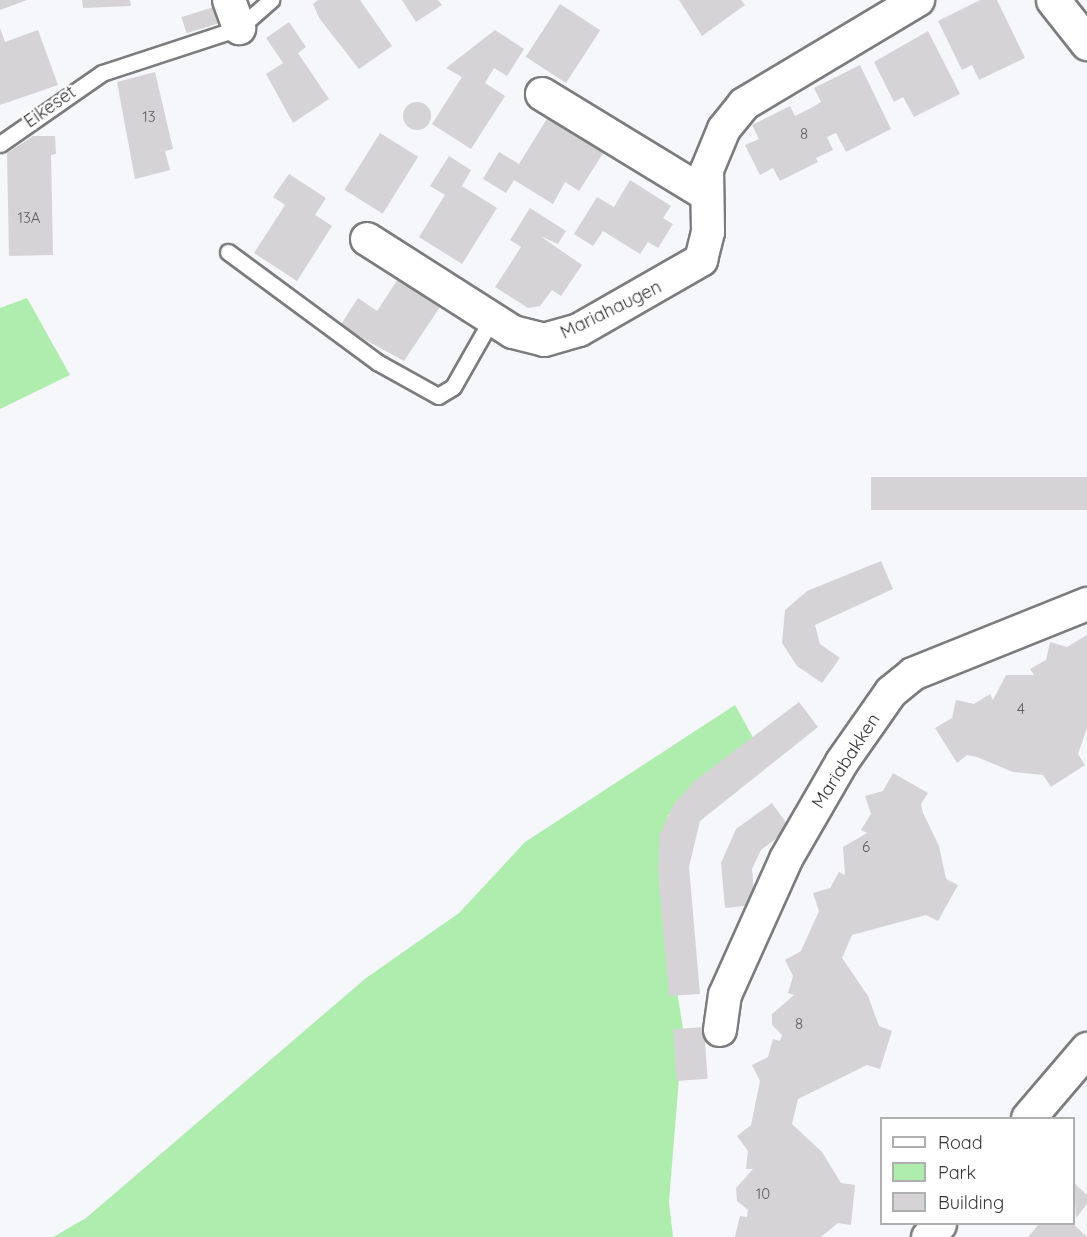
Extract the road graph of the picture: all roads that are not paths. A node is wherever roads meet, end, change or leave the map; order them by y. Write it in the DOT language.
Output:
graph roads {
  1 [pos="271,0"];
  2 [pos="918,0"];
  3 [pos="1053,0"];
  4 [pos="234,14"];
  5 [pos="1087,43"];
  6 [pos="542,94"];
  7 [pos="0,144"];
  8 [pos="704,194"];
  9 [pos="367,239"];
  10 [pos="228,252"];
  11 [pos="491,320"];
  12 [pos="1087,604"];
  13 [pos="720,1030"];
  14 [pos="1087,1049"];
  15 [pos="1030,1117"];
  1 -- 4 [label="lane"];
  2 -- 8 [label="street, Mariahaugen"];
  3 -- 5 [label="main road"];
  4 -- 7 [label="lane, Eikeset"];
  6 -- 8 [label="street"];
  8 -- 11 [label="street, Mariahaugen"];
  9 -- 11 [label="street, Mariahaugen"];
  10 -- 11 [label="lane"];
  12 -- 13 [label="street, Mariabakken"];
  14 -- 15 [label="main road"];
}
